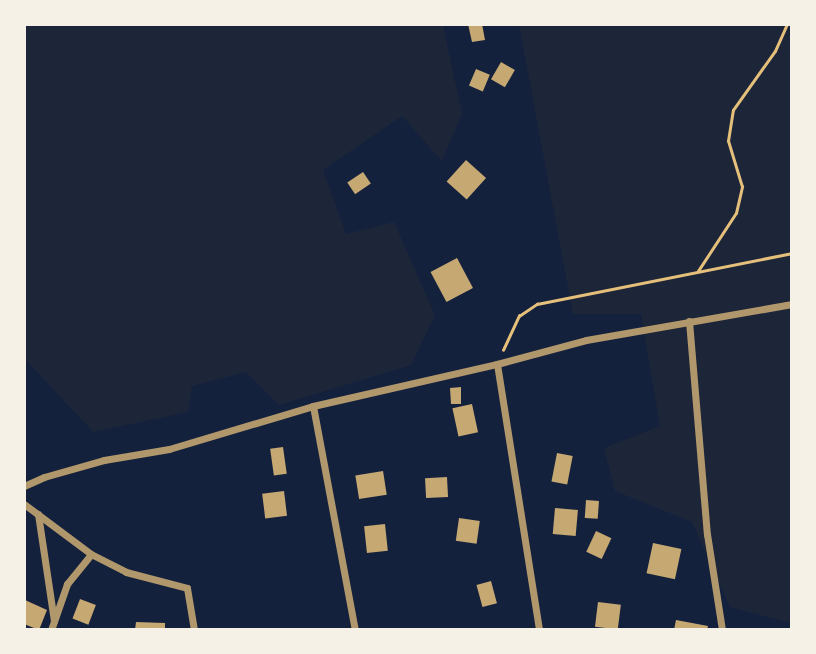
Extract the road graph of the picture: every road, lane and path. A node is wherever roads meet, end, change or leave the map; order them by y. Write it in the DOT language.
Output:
graph roads {
  1 [pos="787,24"];
  2 [pos="792,253"];
  3 [pos="698,271"];
  4 [pos="792,304"];
  5 [pos="689,321"];
  6 [pos="498,364"];
  7 [pos="313,406"];
  8 [pos="24,486"];
  9 [pos="24,504"];
  10 [pos="38,514"];
  11 [pos="91,554"];
  12 [pos="52,625"];
  13 [pos="194,629"];
  14 [pos="355,629"];
  15 [pos="539,629"];
  16 [pos="722,629"];
  1 -- 3 [label="path"];
  2 -- 3 [label="path"];
  3 -- 6 [label="path"];
  4 -- 5 [label="street"];
  5 -- 6 [label="street"];
  5 -- 16 [label="street"];
  6 -- 7 [label="street"];
  6 -- 15 [label="street"];
  7 -- 8 [label="street"];
  7 -- 14 [label="street"];
  9 -- 10 [label="street"];
  10 -- 11 [label="street"];
  10 -- 12 [label="street"];
  11 -- 12 [label="street"];
  11 -- 13 [label="street"];
}
